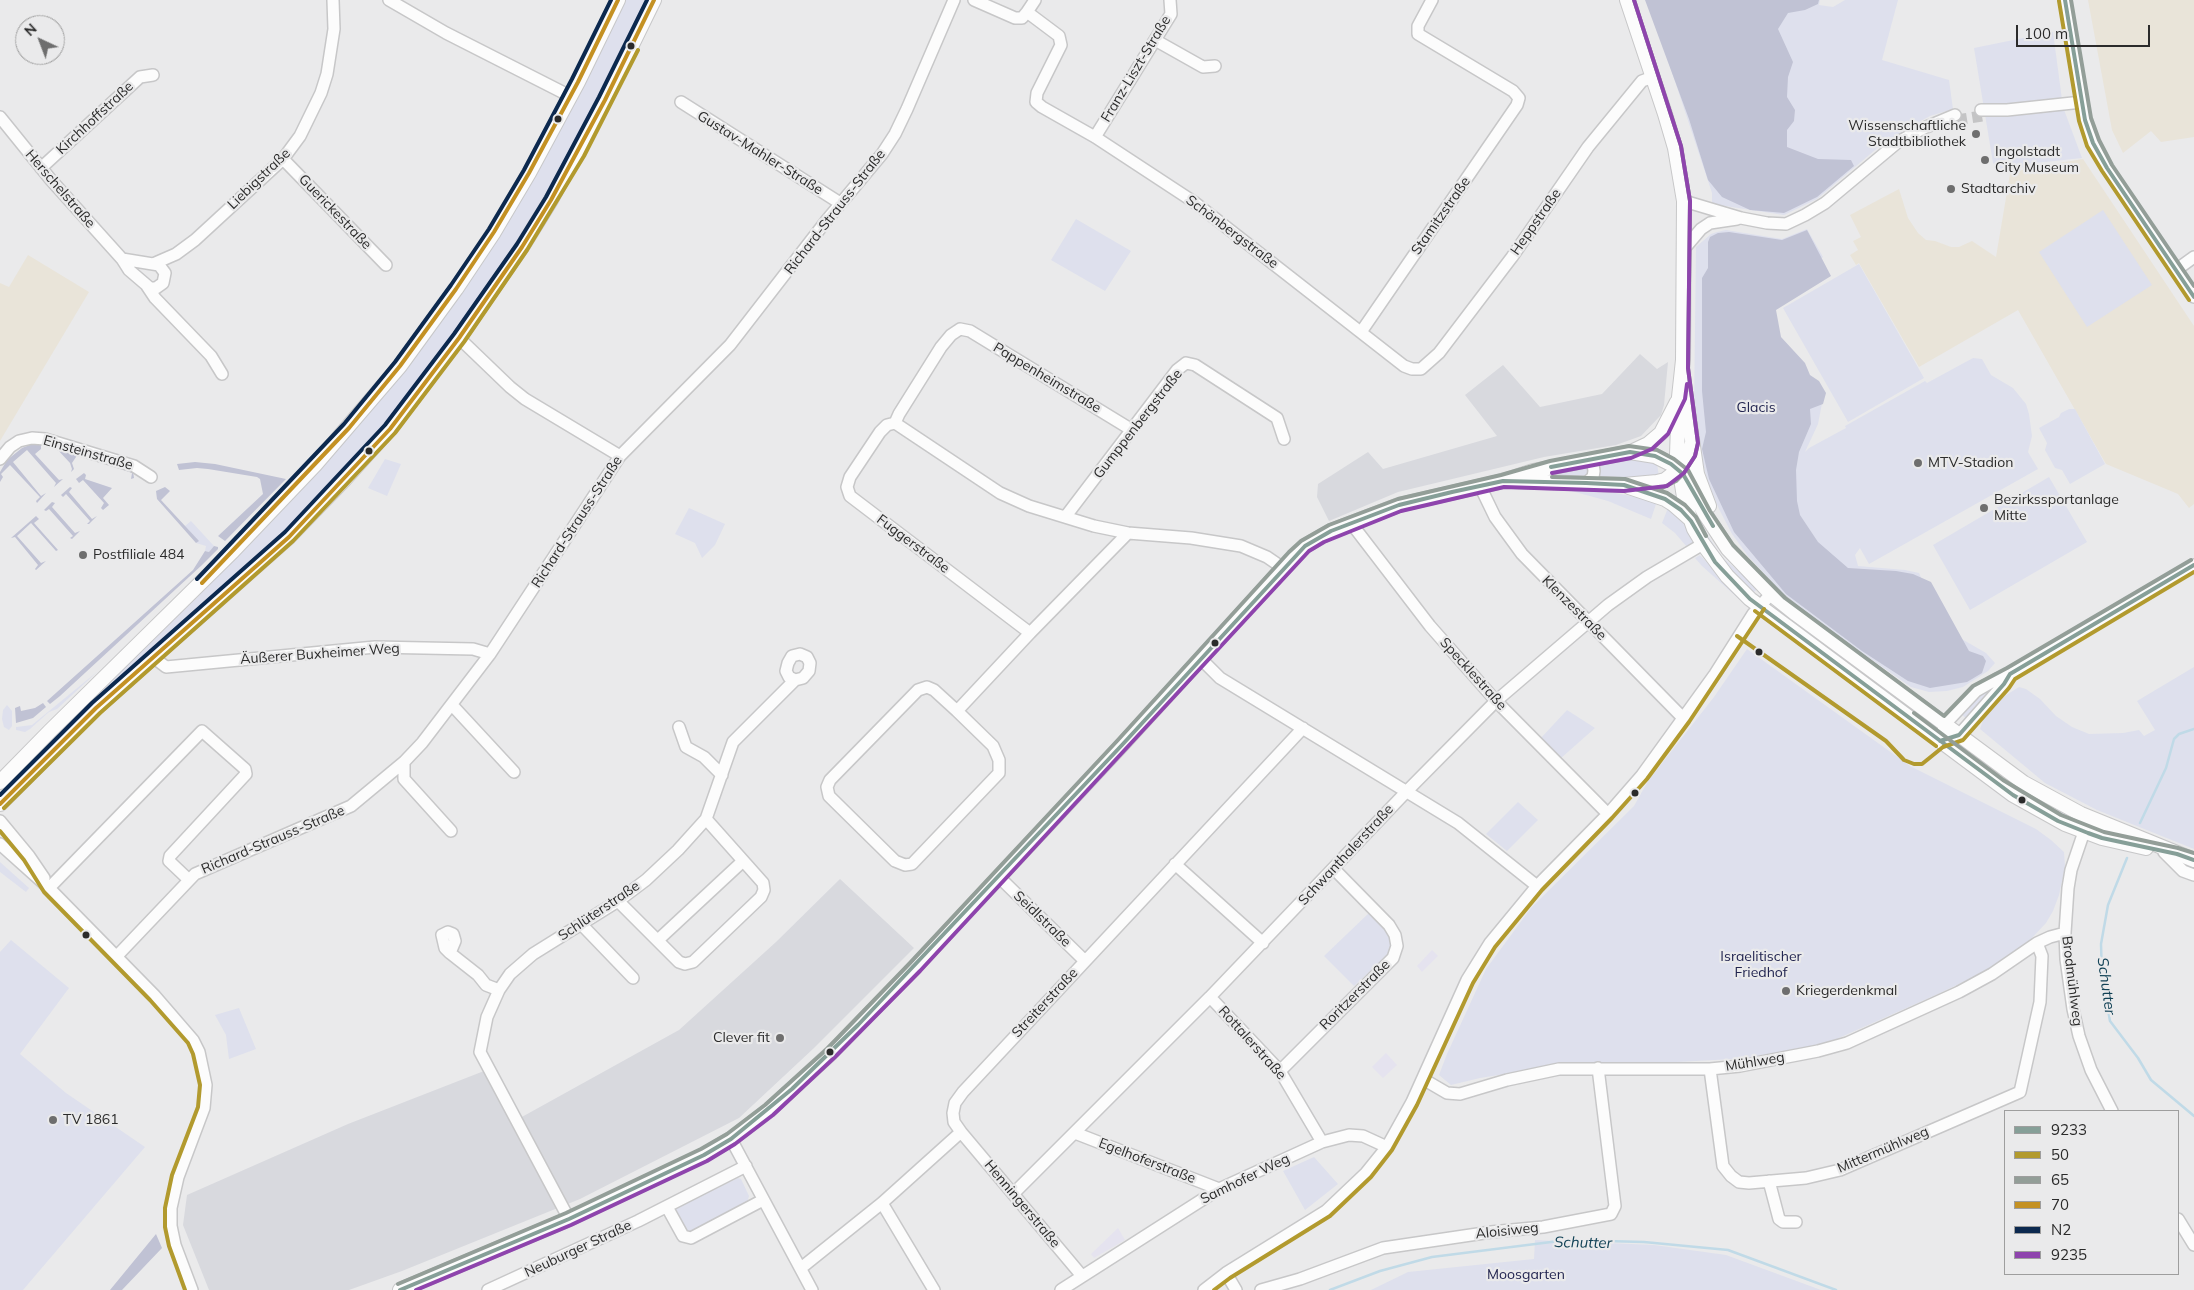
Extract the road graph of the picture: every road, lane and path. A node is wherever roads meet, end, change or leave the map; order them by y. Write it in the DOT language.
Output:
graph roads {
  1 [pos="333,0"];
  2 [pos="389,0"];
  3 [pos="618,0"];
  4 [pos="654,0"];
  5 [pos="954,0"];
  6 [pos="974,0"];
  7 [pos="1035,0"];
  8 [pos="1170,0"];
  9 [pos="1432,0"];
  10 [pos="1627,0"];
  11 [pos="2065,0"];
  12 [pos="1027,12"];
  13 [pos="1156,40"];
  14 [pos="1215,66"];
  15 [pos="153,75"];
  16 [pos="1653,76"];
  17 [pos="570,96"];
  18 [pos="681,102"];
  19 [pos="2082,102"];
  20 [pos="1981,113"];
  21 [pos="0,117"];
  22 [pos="1956,117"];
  23 [pos="1095,137"];
  24 [pos="283,159"];
  25 [pos="41,168"];
  26 [pos="1684,201"];
  27 [pos="840,203"];
  28 [pos="1741,218"];
  29 [pos="1684,249"];
  30 [pos="176,254"];
  31 [pos="2194,257"];
  32 [pos="122,259"];
  33 [pos="151,264"];
  34 [pos="386,264"];
  35 [pos="2176,270"];
  36 [pos="165,273"];
  37 [pos="145,284"];
  38 [pos="162,285"];
  39 [pos="2194,298"];
  40 [pos="164,306"];
  41 [pos="960,329"];
  42 [pos="1360,332"];
  43 [pos="459,338"];
  44 [pos="1682,368"];
  45 [pos="1421,369"];
  46 [pos="222,374"];
  47 [pos="1679,397"];
  48 [pos="895,423"];
  49 [pos="1132,430"];
  50 [pos="1284,439"];
  51 [pos="1692,443"];
  52 [pos="1630,452"];
  53 [pos="620,456"];
  54 [pos="0,459"];
  55 [pos="1587,460"];
  56 [pos="1679,469"];
  57 [pos="151,477"];
  58 [pos="1503,481"];
  59 [pos="1586,483"];
  60 [pos="1624,485"];
  61 [pos="1480,486"];
  62 [pos="1066,516"];
  63 [pos="1691,521"];
  64 [pos="1350,523"];
  65 [pos="1128,533"];
  66 [pos="1721,540"];
  67 [pos="1702,544"];
  68 [pos="2194,565"];
  69 [pos="1283,568"];
  70 [pos="1771,594"];
  71 [pos="1759,606"];
  72 [pos="1588,622"];
  73 [pos="1030,633"];
  74 [pos="490,654"];
  75 [pos="153,657"];
  76 [pos="1201,659"];
  77 [pos="2010,674"];
  78 [pos="795,680"];
  79 [pos="1496,701"];
  80 [pos="452,705"];
  81 [pos="957,711"];
  82 [pos="1684,719"];
  83 [pos="1944,724"];
  84 [pos="679,727"];
  85 [pos="1303,728"];
  86 [pos="1959,734"];
  87 [pos="1940,741"];
  88 [pos="404,762"];
  89 [pos="514,772"];
  90 [pos="722,776"];
  91 [pos="0,782"];
  92 [pos="1406,791"];
  93 [pos="0,804"];
  94 [pos="1608,814"];
  95 [pos="2089,818"];
  96 [pos="706,819"];
  97 [pos="0,821"];
  98 [pos="452,831"];
  99 [pos="2083,831"];
  100 [pos="0,844"];
  101 [pos="2171,853"];
  102 [pos="2194,860"];
  103 [pos="743,861"];
  104 [pos="1175,864"];
  105 [pos="1334,869"];
  106 [pos="2194,875"];
  107 [pos="999,878"];
  108 [pos="188,880"];
  109 [pos="1537,886"];
  110 [pos="49,888"];
  111 [pos="618,901"];
  112 [pos="581,924"];
  113 [pos="2065,933"];
  114 [pos="658,940"];
  115 [pos="1263,943"];
  116 [pos="2037,943"];
  117 [pos="450,953"];
  118 [pos="116,957"];
  119 [pos="1085,961"];
  120 [pos="633,978"];
  121 [pos="498,990"];
  122 [pos="1210,997"];
  123 [pos="1598,1068"];
  124 [pos="1710,1069"];
  125 [pos="1280,1071"];
  126 [pos="1423,1079"];
  127 [pos="2111,1110"];
  128 [pos="961,1132"];
  129 [pos="1075,1133"];
  130 [pos="731,1138"];
  131 [pos="1322,1142"];
  132 [pos="1387,1147"];
  133 [pos="746,1166"];
  134 [pos="1769,1181"];
  135 [pos="1219,1189"];
  136 [pos="1013,1194"];
  137 [pos="763,1200"];
  138 [pos="882,1203"];
  139 [pos="667,1207"];
  140 [pos="569,1219"];
  141 [pos="2179,1221"];
  142 [pos="1796,1222"];
  143 [pos="2194,1245"];
  144 [pos="801,1268"];
  145 [pos="1226,1273"];
  146 [pos="1082,1276"];
  147 [pos="192,1290"];
  148 [pos="400,1290"];
  149 [pos="488,1290"];
  150 [pos="812,1290"];
  151 [pos="934,1290"];
  152 [pos="1061,1290"];
  153 [pos="1204,1290"];
  154 [pos="1236,1290"];
  155 [pos="1261,1290"];
  1 -- 24 [label="street, Liebigstraße"];
  2 -- 17 [label="street"];
  3 -- 17 [label="main road"];
  4 -- 43 [label="main road"];
  5 -- 27 [label="street, Richard-Strauss-Straße"];
  6 -- 12 [label="street"];
  7 -- 12 [label="street"];
  8 -- 13 [label="street, Franz-Liszt-Straße"];
  9 -- 42 [label="street, Stamitzstraße"];
  10 -- 16 [label="main road"];
  11 -- 19 [label="street"];
  12 -- 23 [label="street, Schönbergstraße"];
  13 -- 14 [label="street"];
  13 -- 23 [label="street, Franz-Liszt-Straße"];
  15 -- 25 [label="street, Kirchhoffstraße"];
  16 -- 26 [label="main road"];
  16 -- 45 [label="street, Heppstraße"];
  17 -- 91 [label="main road"];
  18 -- 27 [label="street, Gustav-Mahler-Straße"];
  19 -- 20 [label="street"];
  19 -- 35 [label="street"];
  21 -- 25 [label="street, Herschelstraße"];
  22 -- 28 [label="street"];
  23 -- 42 [label="street, Schönbergstraße"];
  24 -- 30 [label="street, Liebigstraße"];
  24 -- 34 [label="street, Guerickestraße"];
  25 -- 32 [label="street, Herschelstraße"];
  26 -- 28 [label="street"];
  26 -- 29 [label="main road"];
  27 -- 53 [label="street, Richard-Strauss-Straße"];
  28 -- 29 [label="street"];
  29 -- 44 [label="main road"];
  30 -- 33 [label="street, Liebigstraße"];
  30 -- 36 [label="street, Liebigstraße"];
  31 -- 35 [label="street"];
  32 -- 33 [label="street"];
  32 -- 37 [label="street, Herschelstraße"];
  33 -- 36 [label="street"];
  33 -- 37 [label="street"];
  35 -- 39 [label="street"];
  36 -- 38 [label="street"];
  37 -- 38 [label="street"];
  37 -- 40 [label="street, Herschelstraße"];
  38 -- 40 [label="street"];
  40 -- 46 [label="street, Herschelstraße"];
  41 -- 48 [label="street, Fuggerstraße"];
  41 -- 49 [label="street, Pappenheimstraße"];
  42 -- 45 [label="street, Schönbergstraße"];
  43 -- 53 [label="street"];
  43 -- 75 [label="main road"];
  44 -- 47 [label="main road"];
  44 -- 51 [label="main road"];
  47 -- 52 [label="main road"];
  47 -- 56 [label="main road"];
  48 -- 62 [label="street"];
  48 -- 73 [label="street, Fuggerstraße"];
  49 -- 50 [label="street, Gumppenbergstraße"];
  49 -- 62 [label="street, Gumppenbergstraße"];
  51 -- 56 [label="main road"];
  51 -- 66 [label="main road"];
  52 -- 55 [label="main road"];
  52 -- 56 [label="main road"];
  53 -- 74 [label="street, Richard-Strauss-Straße"];
  54 -- 57 [label="street, Einsteinstraße"];
  55 -- 58 [label="main road"];
  55 -- 59 [label="street"];
  56 -- 60 [label="main road"];
  56 -- 63 [label="main road"];
  56 -- 66 [label="main road"];
  58 -- 59 [label="main road"];
  58 -- 61 [label="main road"];
  59 -- 60 [label="main road"];
  60 -- 63 [label="main road"];
  61 -- 64 [label="main road"];
  61 -- 72 [label="street, Klenzestraße"];
  62 -- 65 [label="street"];
  63 -- 67 [label="main road"];
  64 -- 69 [label="main road"];
  64 -- 79 [label="street, Specklestraße"];
  65 -- 69 [label="street"];
  65 -- 73 [label="street"];
  66 -- 70 [label="main road"];
  67 -- 71 [label="main road"];
  67 -- 72 [label="street, Schwanthalerstraße"];
  68 -- 77 [label="street"];
  69 -- 76 [label="main road"];
  70 -- 71 [label="street"];
  70 -- 83 [label="main road"];
  71 -- 82 [label="street"];
  71 -- 87 [label="main road"];
  72 -- 79 [label="street, Schwanthalerstraße"];
  72 -- 82 [label="street, Klenzestraße"];
  73 -- 81 [label="street"];
  74 -- 75 [label="street, Äußerer Buxheimer Weg"];
  74 -- 80 [label="street, Richard-Strauss-Straße"];
  75 -- 93 [label="main road"];
  76 -- 85 [label="street"];
  76 -- 107 [label="main road"];
  77 -- 83 [label="street"];
  77 -- 86 [label="street"];
  78 -- 90 [label="street, Schlüterstraße"];
  79 -- 92 [label="street, Schwanthalerstraße"];
  79 -- 94 [label="street, Specklestraße"];
  80 -- 88 [label="street, Richard-Strauss-Straße"];
  80 -- 89 [label="street"];
  81 -- 81 [label="street"];
  82 -- 94 [label="street"];
  83 -- 86 [label="main road"];
  83 -- 87 [label="street"];
  84 -- 90 [label="street"];
  85 -- 92 [label="street"];
  85 -- 104 [label="street, Streiterstraße"];
  86 -- 87 [label="street"];
  86 -- 95 [label="main road"];
  87 -- 99 [label="main road"];
  88 -- 98 [label="street"];
  88 -- 108 [label="street, Richard-Strauss-Straße"];
  90 -- 96 [label="street, Schlüterstraße"];
  92 -- 105 [label="street, Schwanthalerstraße"];
  92 -- 109 [label="street"];
  94 -- 109 [label="street"];
  95 -- 99 [label="street, Brodmühlweg"];
  95 -- 101 [label="main road"];
  96 -- 103 [label="street"];
  96 -- 111 [label="street, Schlüterstraße"];
  97 -- 110 [label="street"];
  99 -- 101 [label="main road"];
  99 -- 113 [label="street, Brodmühlweg"];
  100 -- 110 [label="street"];
  101 -- 102 [label="main road"];
  101 -- 106 [label="street"];
  103 -- 114 [label="street"];
  103 -- 114 [label="street"];
  104 -- 115 [label="street"];
  104 -- 119 [label="street, Streiterstraße"];
  105 -- 115 [label="street, Schwanthalerstraße"];
  105 -- 125 [label="street, Roritzerstraße"];
  107 -- 119 [label="street, Seidlstraße"];
  107 -- 130 [label="main road"];
  108 -- 110 [label="street"];
  108 -- 118 [label="street, Richard-Strauss-Straße"];
  109 -- 126 [label="street"];
  110 -- 118 [label="street"];
  111 -- 112 [label="street, Schlüterstraße"];
  111 -- 114 [label="street"];
  112 -- 120 [label="street"];
  112 -- 121 [label="street, Schlüterstraße"];
  113 -- 116 [label="street, Mühlweg"];
  113 -- 127 [label="street, Brodmühlweg"];
  115 -- 122 [label="street, Schwanthalerstraße"];
  116 -- 124 [label="street, Mühlweg"];
  116 -- 134 [label="street, Mittermühlweg"];
  117 -- 121 [label="street"];
  118 -- 147 [label="street"];
  119 -- 128 [label="street, Streiterstraße"];
  121 -- 140 [label="street, Schlüterstraße"];
  122 -- 125 [label="street, Rottalerstraße"];
  122 -- 129 [label="street, Schwanthalerstraße"];
  123 -- 124 [label="street, Mühlweg"];
  123 -- 126 [label="street, Mühlweg"];
  123 -- 155 [label="street, Aloisiweg"];
  124 -- 134 [label="street, Mittermühlweg"];
  125 -- 131 [label="street, Rottalerstraße"];
  126 -- 132 [label="street"];
  128 -- 136 [label="street, Henningerstraße"];
  128 -- 138 [label="street"];
  129 -- 135 [label="street, Egelhoferstraße"];
  129 -- 136 [label="street, Schwanthalerstraße"];
  130 -- 133 [label="street"];
  130 -- 140 [label="main road"];
  131 -- 132 [label="street, Samhofer Weg"];
  131 -- 135 [label="street, Samhofer Weg"];
  132 -- 145 [label="street"];
  133 -- 137 [label="street"];
  133 -- 139 [label="street, Neuburger Straße"];
  134 -- 142 [label="street"];
  135 -- 146 [label="street, Samhofer Weg"];
  136 -- 146 [label="street, Henningerstraße"];
  137 -- 139 [label="street"];
  137 -- 144 [label="street"];
  138 -- 144 [label="street"];
  138 -- 151 [label="street"];
  139 -- 149 [label="street, Neuburger Straße"];
  140 -- 148 [label="main road"];
  141 -- 143 [label="street"];
  144 -- 150 [label="street"];
  145 -- 153 [label="street"];
  145 -- 154 [label="street"];
  146 -- 152 [label="street, Samhofer Weg"];
}
